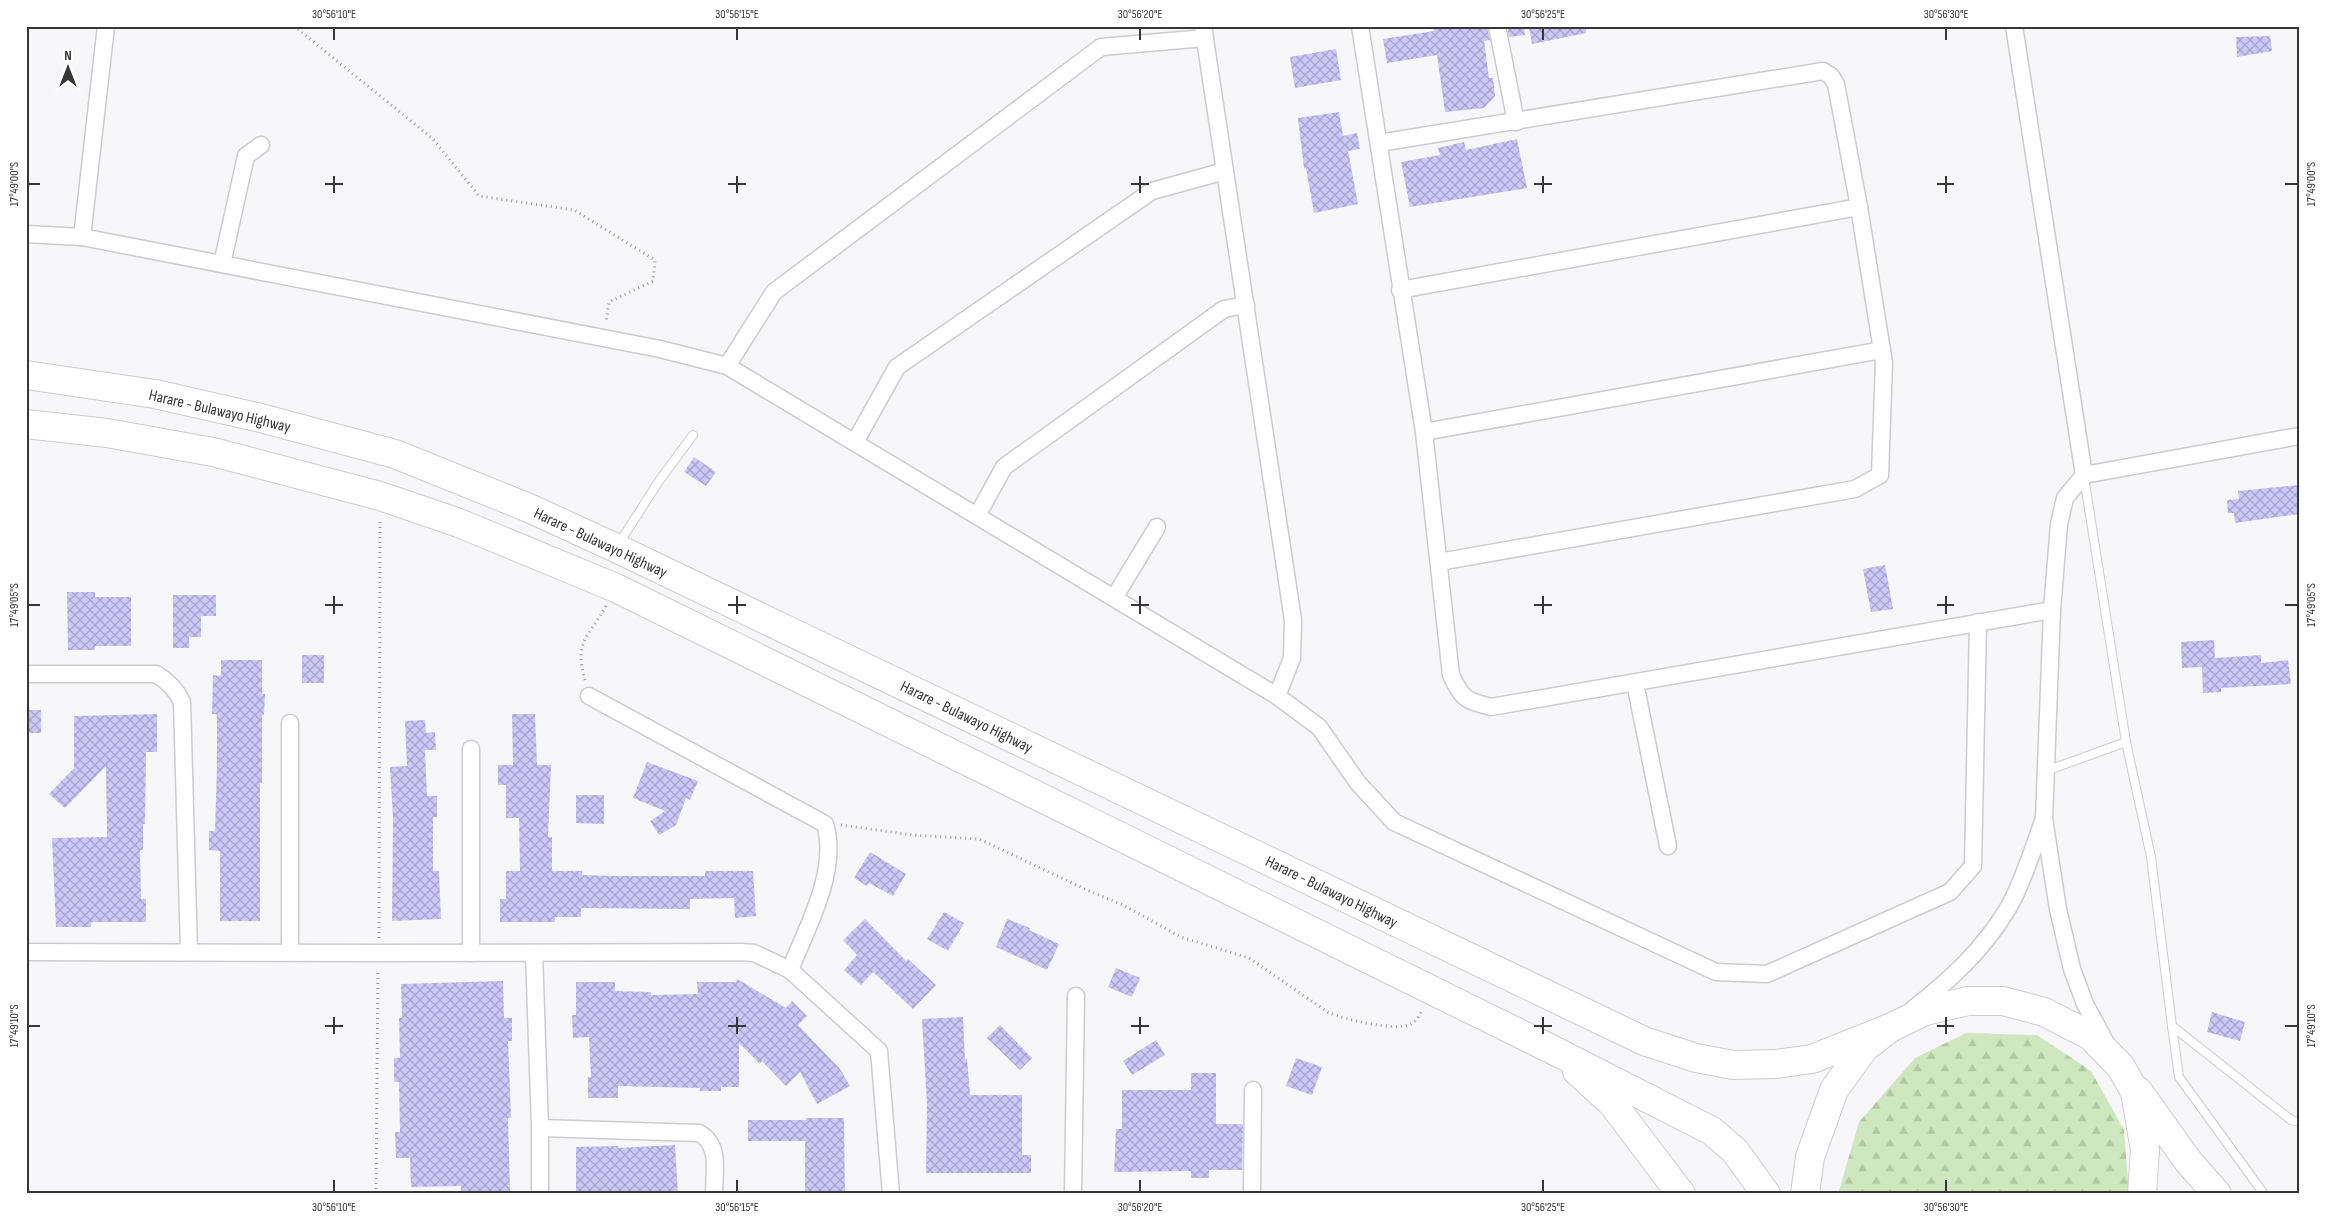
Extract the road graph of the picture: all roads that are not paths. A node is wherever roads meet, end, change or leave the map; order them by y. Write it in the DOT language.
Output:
graph roads {
  1 [pos="106,26"];
  2 [pos="1360,26"];
  3 [pos="1497,26"];
  4 [pos="2014,26"];
  5 [pos="1204,32"];
  6 [pos="1516,122"];
  7 [pos="1379,143"];
  8 [pos="261,144"];
  9 [pos="1225,171"];
  10 [pos="1859,207"];
  11 [pos="26,234"];
  12 [pos="82,237"];
  13 [pos="222,264"];
  14 [pos="1400,290"];
  15 [pos="1246,305"];
  16 [pos="1882,350"];
  17 [pos="727,366"];
  18 [pos="26,375"];
  19 [pos="26,424"];
  20 [pos="1424,432"];
  21 [pos="693,435"];
  22 [pos="2299,436"];
  23 [pos="854,442"];
  24 [pos="2084,475"];
  25 [pos="977,516"];
  26 [pos="1156,527"];
  27 [pos="616,548"];
  28 [pos="1439,562"];
  29 [pos="1114,598"];
  30 [pos="2052,610"];
  31 [pos="1978,622"];
  32 [pos="26,674"];
  33 [pos="1634,683"];
  34 [pos="589,696"];
  35 [pos="1277,696"];
  36 [pos="290,723"];
  37 [pos="2126,742"];
  38 [pos="470,749"];
  39 [pos="2046,771"];
  40 [pos="2044,819"];
  41 [pos="1668,846"];
  42 [pos="189,951"];
  43 [pos="26,952"];
  44 [pos="290,952"];
  45 [pos="470,953"];
  46 [pos="534,953"];
  47 [pos="790,970"];
  48 [pos="1076,996"];
  49 [pos="2172,1026"];
  50 [pos="1890,1028"];
  51 [pos="1555,1051"];
  52 [pos="2119,1065"];
  53 [pos="1252,1090"];
  54 [pos="2299,1122"];
  55 [pos="540,1128"];
  56 [pos="540,1194"];
  57 [pos="714,1194"];
  58 [pos="891,1194"];
  59 [pos="1073,1194"];
  60 [pos="1252,1194"];
  61 [pos="1681,1194"];
  62 [pos="1766,1194"];
  63 [pos="1805,1194"];
  64 [pos="2142,1194"];
  65 [pos="2217,1194"];
  66 [pos="2264,1194"];
  1 -- 12 [label="street"];
  2 -- 7 [label="street"];
  3 -- 6 [label="street"];
  4 -- 24 [label="street"];
  5 -- 9 [label="street"];
  5 -- 17 [label="street"];
  6 -- 7 [label="street"];
  6 -- 10 [label="street"];
  7 -- 14 [label="street"];
  8 -- 13 [label="street"];
  9 -- 15 [label="street"];
  9 -- 23 [label="street"];
  10 -- 14 [label="street"];
  10 -- 16 [label="street"];
  11 -- 12 [label="street"];
  12 -- 13 [label="street"];
  13 -- 17 [label="street"];
  14 -- 20 [label="street"];
  15 -- 25 [label="street"];
  15 -- 35 [label="street"];
  16 -- 20 [label="street"];
  16 -- 28 [label="street"];
  17 -- 23 [label="street"];
  18 -- 27 [label="highway, Harare - Bulawayo Highway"];
  19 -- 51 [label="highway"];
  20 -- 28 [label="street"];
  21 -- 27 [label="lane"];
  22 -- 24 [label="street"];
  23 -- 25 [label="street"];
  24 -- 30 [label="street"];
  24 -- 37 [label="lane"];
  25 -- 29 [label="street"];
  26 -- 29 [label="street"];
  27 -- 50 [label="highway, Harare - Bulawayo Highway"];
  28 -- 33 [label="street"];
  29 -- 35 [label="street"];
  30 -- 31 [label="street"];
  30 -- 39 [label="street"];
  31 -- 33 [label="street"];
  31 -- 35 [label="street"];
  32 -- 42 [label="street"];
  33 -- 41 [label="street"];
  34 -- 47 [label="street"];
  36 -- 44 [label="street"];
  37 -- 39 [label="lane"];
  37 -- 49 [label="lane"];
  38 -- 45 [label="street"];
  39 -- 40 [label="street"];
  40 -- 50 [label="street"];
  40 -- 52 [label="street"];
  42 -- 43 [label="street"];
  42 -- 44 [label="street"];
  44 -- 45 [label="street"];
  45 -- 46 [label="street"];
  46 -- 47 [label="street"];
  46 -- 55 [label="street"];
  47 -- 58 [label="street"];
  48 -- 59 [label="street"];
  49 -- 54 [label="lane"];
  49 -- 66 [label="lane"];
  50 -- 52 [label="highway, Harare - Bulawayo Highway"];
  50 -- 63 [label="highway, Harare - Bulawayo Highway"];
  51 -- 61 [label="highway"];
  51 -- 62 [label="highway"];
  52 -- 64 [label="highway, Harare - Bulawayo Highway"];
  52 -- 65 [label="highway, Harare - Bulawayo Highway"];
  53 -- 60 [label="street"];
  55 -- 56 [label="street"];
  55 -- 57 [label="street"];
}
